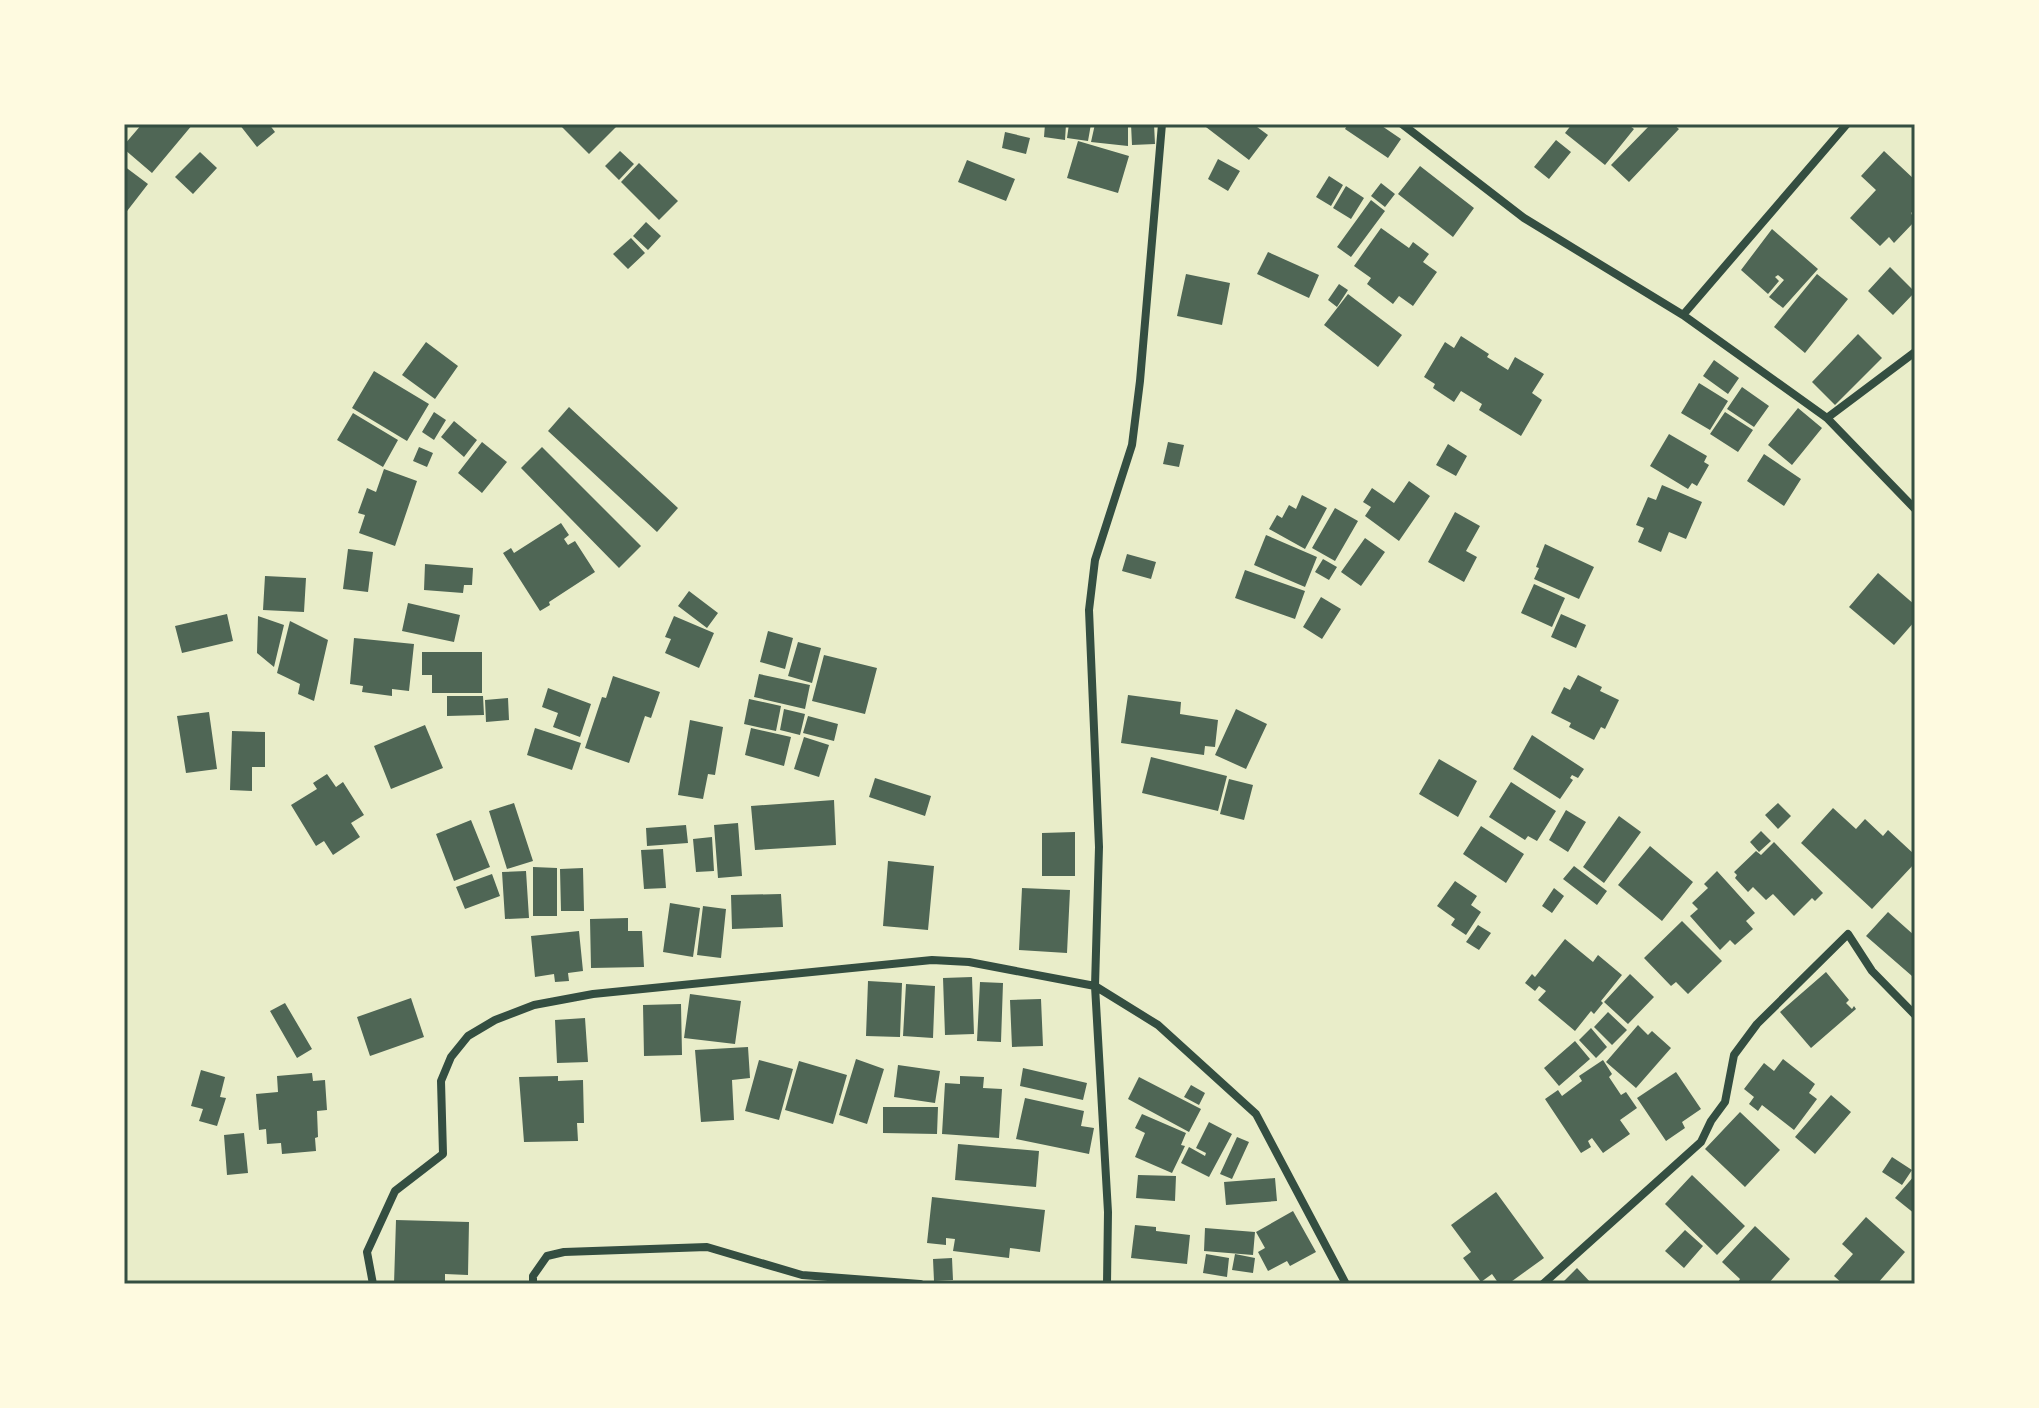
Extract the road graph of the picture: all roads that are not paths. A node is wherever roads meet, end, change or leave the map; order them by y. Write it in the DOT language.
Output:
graph roads {
  1 [pos="1162,124"];
  2 [pos="1402,124"];
  3 [pos="1847,124"];
  4 [pos="1683,315"];
  5 [pos="1915,352"];
  6 [pos="1827,418"];
  7 [pos="1915,509"];
  8 [pos="1095,986"];
  9 [pos="1915,1015"];
  10 [pos="373,1284"];
  11 [pos="533,1284"];
  12 [pos="920,1284"];
  13 [pos="1107,1284"];
  14 [pos="1346,1284"];
  15 [pos="1543,1284"];
  1 -- 8 [label="street"];
  2 -- 4 [label="street"];
  3 -- 4 [label="street"];
  4 -- 6 [label="street"];
  5 -- 6 [label="street"];
  6 -- 7 [label="street"];
  8 -- 10 [label="street"];
  8 -- 13 [label="street"];
  8 -- 14 [label="street"];
  9 -- 15 [label="street"];
  11 -- 12 [label="street"];
}
